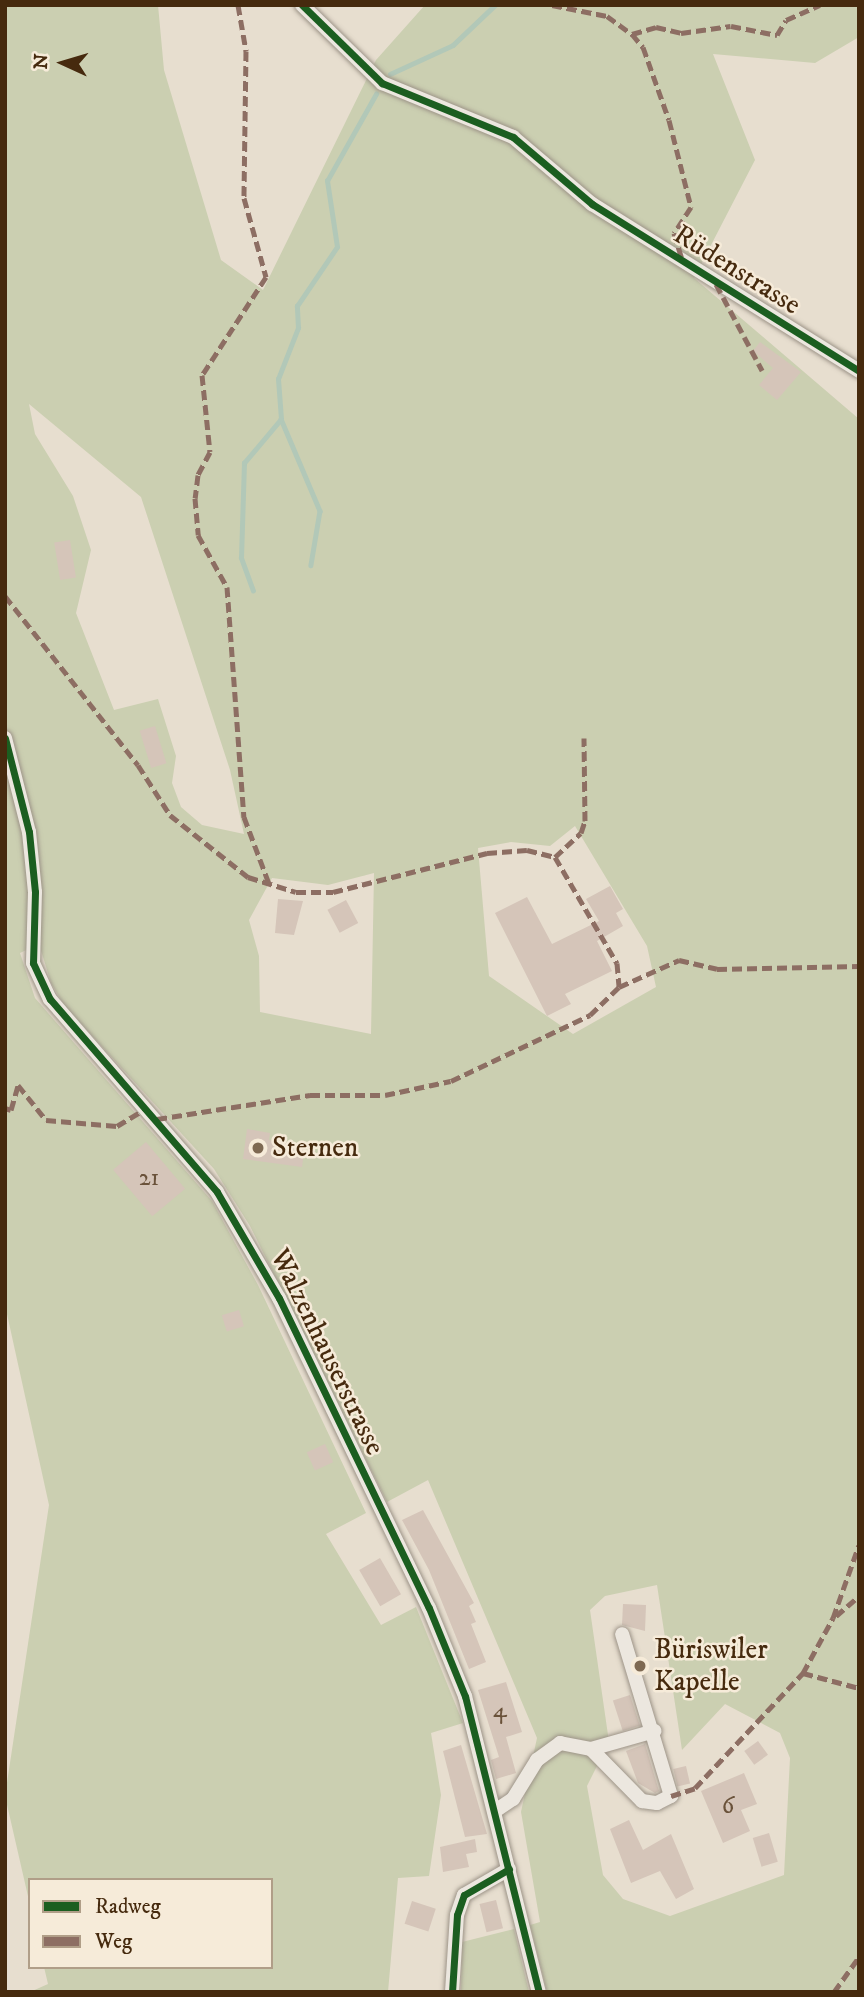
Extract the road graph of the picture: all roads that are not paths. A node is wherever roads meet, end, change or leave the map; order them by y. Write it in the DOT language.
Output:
graph roads {
  1 [pos="302,5"];
  2 [pos="859,371"];
  3 [pos="5,738"];
  4 [pos="622,1634"];
  5 [pos="654,1731"];
  6 [pos="592,1749"];
  7 [pos="495,1811"];
  8 [pos="509,1869"];
  9 [pos="452,1992"];
  10 [pos="539,1992"];
  1 -- 2 [label="street, Rüdenstrasse"];
  3 -- 7 [label="street, Walzenhauserstrasse"];
  4 -- 5 [label="street"];
  5 -- 6 [label="street"];
  5 -- 6 [label="street"];
  6 -- 7 [label="street"];
  7 -- 8 [label="street, Walzenhauserstrasse"];
  8 -- 9 [label="street"];
  8 -- 10 [label="street, Walzenhauserstrasse"];
}
